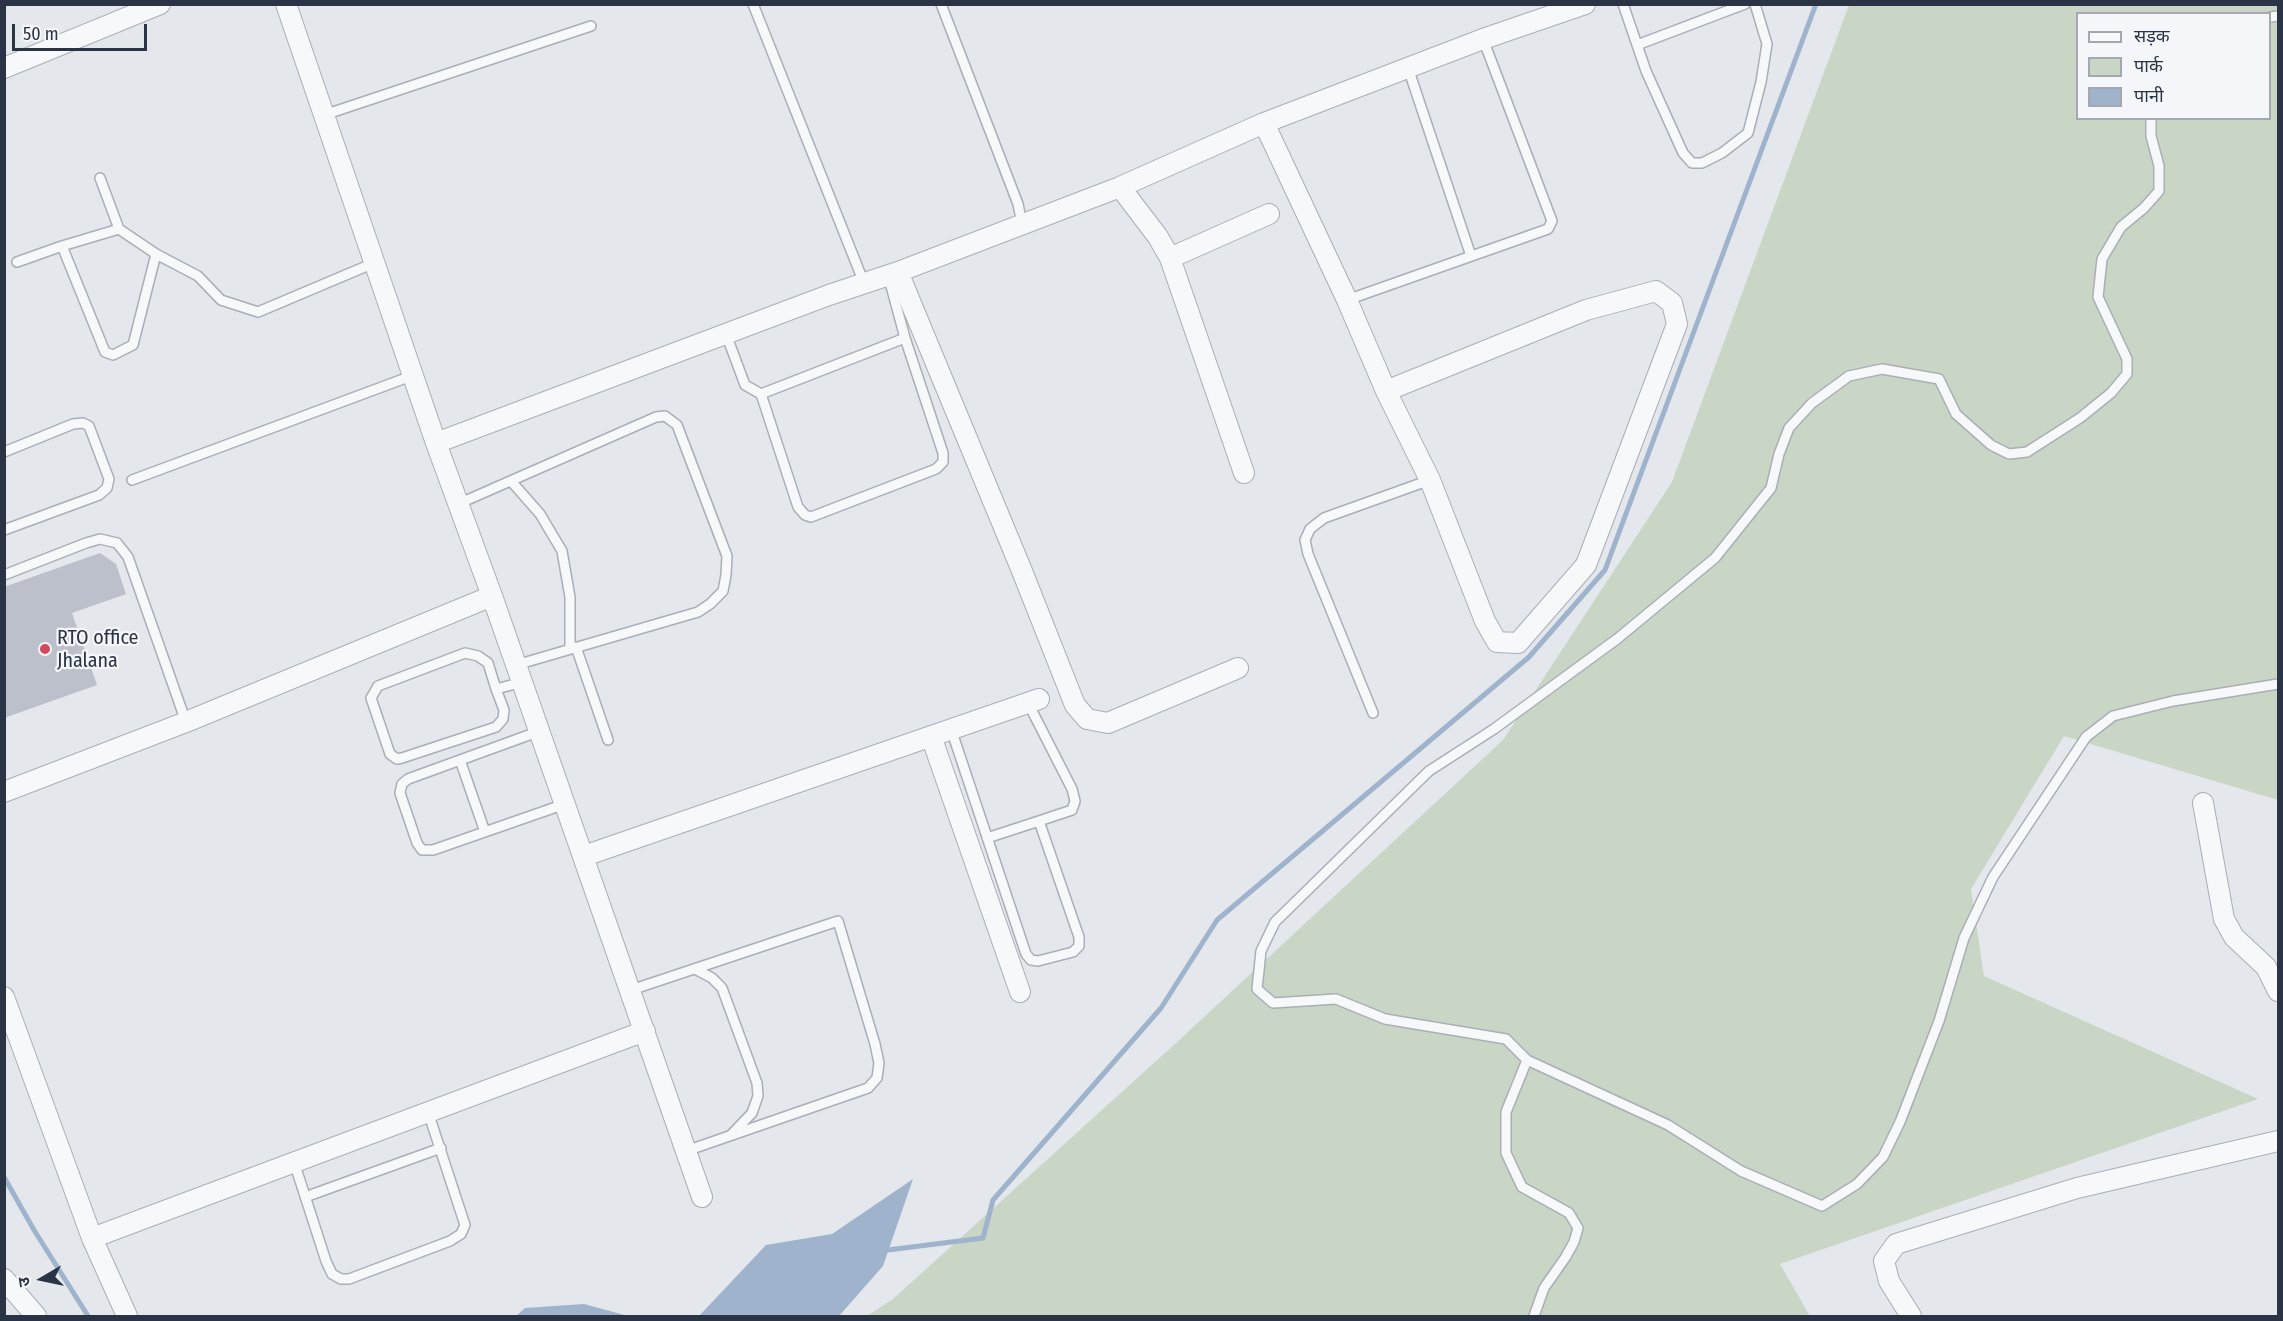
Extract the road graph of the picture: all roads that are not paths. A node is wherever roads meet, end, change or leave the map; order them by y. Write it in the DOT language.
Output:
graph roads {
  1 [pos="160,4"];
  2 [pos="286,4"];
  3 [pos="753,4"];
  4 [pos="941,4"];
  5 [pos="1585,4"];
  6 [pos="1623,4"];
  7 [pos="1744,4"];
  8 [pos="1755,4"];
  9 [pos="591,26"];
  10 [pos="1483,39"];
  11 [pos="1637,45"];
  12 [pos="4,68"];
  13 [pos="1408,68"];
  14 [pos="324,115"];
  15 [pos="2151,120"];
  16 [pos="1264,123"];
  17 [pos="100,178"];
  18 [pos="1120,187"];
  19 [pos="1269,214"];
  20 [pos="1022,224"];
  21 [pos="119,230"];
  22 [pos="62,246"];
  23 [pos="156,254"];
  24 [pos="1472,256"];
  25 [pos="1170,258"];
  26 [pos="17,262"];
  27 [pos="374,263"];
  28 [pos="893,274"];
  29 [pos="864,283"];
  30 [pos="1347,300"];
  31 [pos="726,334"];
  32 [pos="905,338"];
  33 [pos="414,375"];
  34 [pos="1386,391"];
  35 [pos="761,394"];
  36 [pos="436,444"];
  37 [pos="4,452"];
  38 [pos="1244,473"];
  39 [pos="132,480"];
  40 [pos="1430,480"];
  41 [pos="511,481"];
  42 [pos="458,504"];
  43 [pos="4,530"];
  44 [pos="4,575"];
  45 [pos="492,596"];
  46 [pos="573,648"];
  47 [pos="1238,668"];
  48 [pos="520,673"];
  49 [pos="2278,684"];
  50 [pos="496,689"];
  51 [pos="1033,701"];
  52 [pos="1373,713"];
  53 [pos="186,722"];
  54 [pos="951,729"];
  55 [pos="540,731"];
  56 [pos="931,736"];
  57 [pos="608,740"];
  58 [pos="460,760"];
  59 [pos="5,792"];
  60 [pos="2203,803"];
  61 [pos="565,804"];
  62 [pos="1039,821"];
  63 [pos="485,832"];
  64 [pos="987,838"];
  65 [pos="584,856"];
  66 [pos="695,969"];
  67 [pos="631,990"];
  68 [pos="2278,991"];
  69 [pos="1020,992"];
  70 [pos="4,997"];
  71 [pos="645,1031"];
  72 [pos="1527,1060"];
  73 [pos="428,1112"];
  74 [pos="729,1136"];
  75 [pos="2278,1141"];
  76 [pos="441,1148"];
  77 [pos="686,1151"];
  78 [pos="294,1162"];
  79 [pos="305,1197"];
  80 [pos="702,1197"];
  81 [pos="92,1238"];
  82 [pos="4,1279"];
  83 [pos="36,1317"];
  84 [pos="127,1317"];
  85 [pos="1534,1317"];
  86 [pos="1911,1317"];
  1 -- 12 [label="street"];
  2 -- 14 [label="street"];
  3 -- 29 [label="lane"];
  4 -- 20 [label="lane"];
  5 -- 10 [label="street"];
  6 -- 11 [label="lane"];
  7 -- 11 [label="lane"];
  8 -- 11 [label="lane"];
  9 -- 14 [label="lane"];
  10 -- 13 [label="street"];
  10 -- 24 [label="lane"];
  13 -- 16 [label="street"];
  13 -- 24 [label="lane"];
  14 -- 27 [label="street"];
  15 -- 72 [label="lane"];
  16 -- 18 [label="street"];
  16 -- 30 [label="street"];
  17 -- 21 [label="lane"];
  18 -- 20 [label="street"];
  18 -- 25 [label="street"];
  19 -- 25 [label="street"];
  20 -- 28 [label="street"];
  21 -- 22 [label="lane"];
  21 -- 23 [label="lane"];
  22 -- 23 [label="lane"];
  22 -- 26 [label="lane"];
  23 -- 27 [label="lane"];
  24 -- 30 [label="lane"];
  25 -- 38 [label="street"];
  27 -- 33 [label="street"];
  28 -- 29 [label="street"];
  28 -- 32 [label="lane"];
  28 -- 47 [label="street"];
  29 -- 31 [label="street"];
  30 -- 34 [label="street"];
  31 -- 35 [label="lane"];
  31 -- 36 [label="street"];
  32 -- 35 [label="lane"];
  32 -- 35 [label="lane"];
  33 -- 36 [label="street"];
  33 -- 39 [label="lane"];
  34 -- 40 [label="street"];
  34 -- 40 [label="street"];
  36 -- 42 [label="street"];
  37 -- 43 [label="lane"];
  40 -- 52 [label="lane"];
  41 -- 42 [label="lane"];
  41 -- 46 [label="lane"];
  41 -- 46 [label="lane"];
  42 -- 45 [label="street"];
  44 -- 53 [label="lane"];
  45 -- 48 [label="street"];
  45 -- 53 [label="street"];
  46 -- 48 [label="lane"];
  46 -- 57 [label="lane"];
  48 -- 50 [label="lane"];
  48 -- 55 [label="street"];
  49 -- 72 [label="lane"];
  50 -- 50 [label="lane"];
  51 -- 54 [label="street"];
  51 -- 62 [label="lane"];
  53 -- 59 [label="street"];
  54 -- 56 [label="street"];
  54 -- 64 [label="lane"];
  55 -- 58 [label="lane"];
  55 -- 61 [label="street"];
  56 -- 65 [label="street"];
  56 -- 69 [label="street"];
  58 -- 63 [label="lane"];
  58 -- 63 [label="lane"];
  60 -- 68 [label="street"];
  61 -- 63 [label="lane"];
  61 -- 65 [label="street"];
  62 -- 64 [label="lane"];
  62 -- 64 [label="lane"];
  65 -- 67 [label="street"];
  66 -- 67 [label="lane"];
  66 -- 74 [label="lane"];
  66 -- 74 [label="lane"];
  67 -- 71 [label="street"];
  70 -- 81 [label="street"];
  71 -- 73 [label="street"];
  71 -- 77 [label="street"];
  72 -- 85 [label="lane"];
  73 -- 76 [label="lane"];
  73 -- 78 [label="street"];
  74 -- 77 [label="lane"];
  75 -- 86 [label="street"];
  76 -- 79 [label="lane"];
  76 -- 79 [label="lane"];
  77 -- 80 [label="street"];
  78 -- 79 [label="lane"];
  78 -- 81 [label="street"];
  81 -- 84 [label="street"];
  82 -- 83 [label="street"];
}
